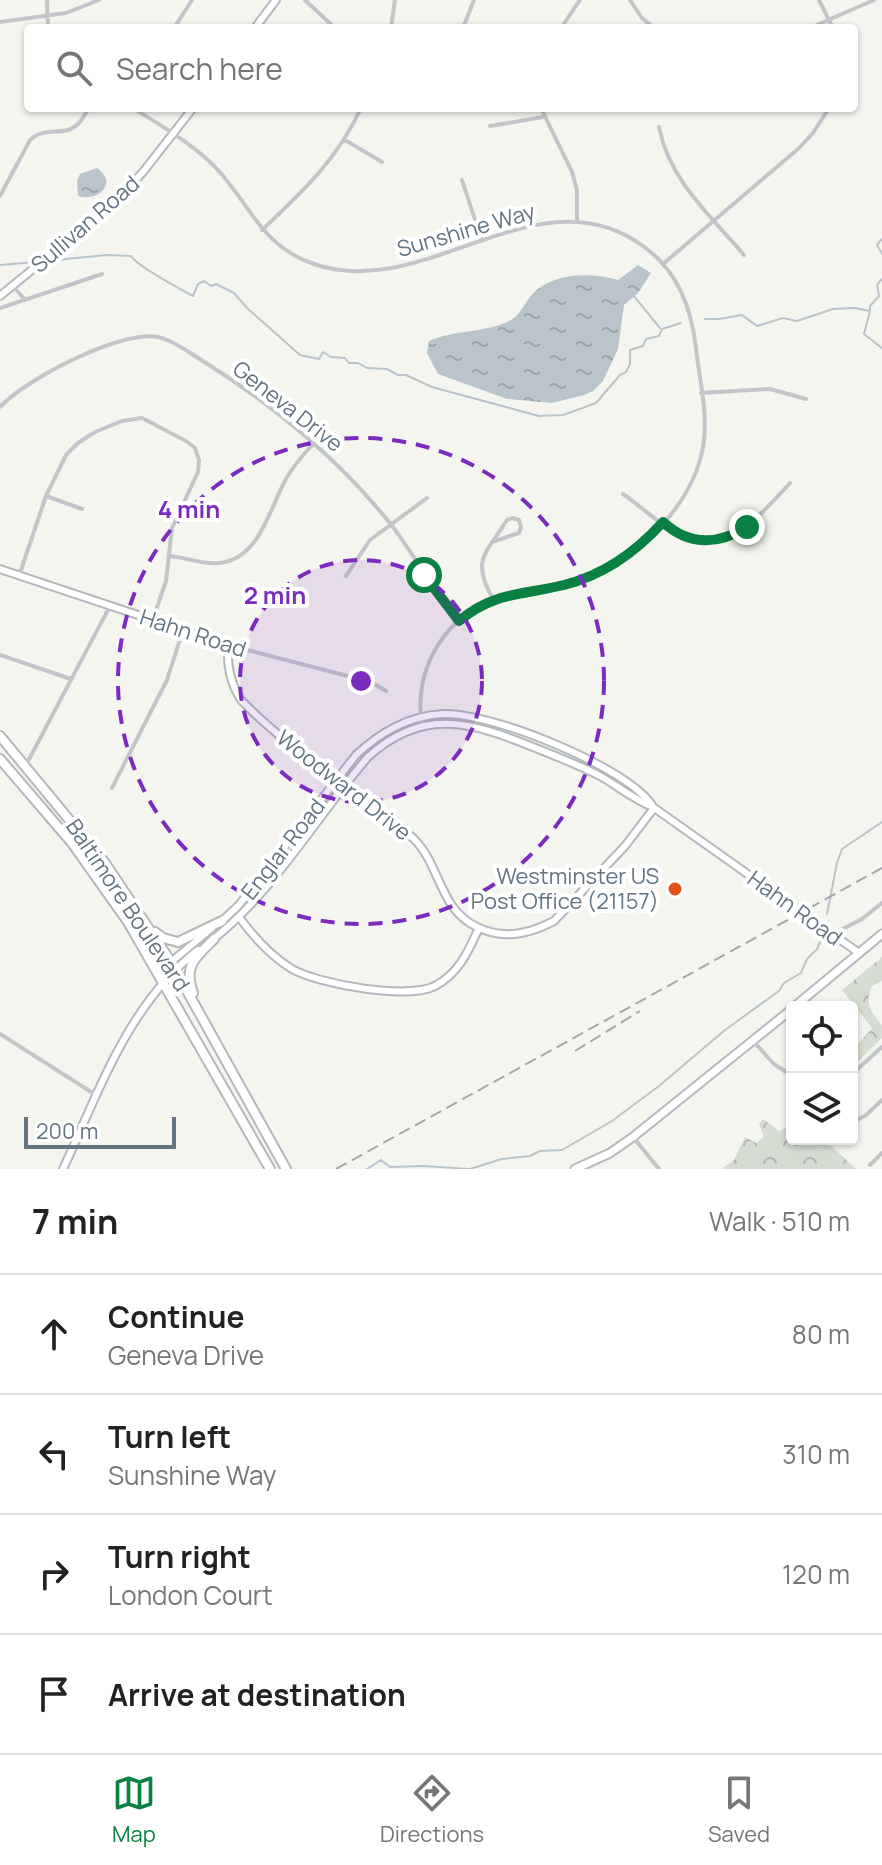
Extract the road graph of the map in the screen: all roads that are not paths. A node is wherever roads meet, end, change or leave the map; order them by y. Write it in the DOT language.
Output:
graph roads {
  1 [pos="47,0"];
  2 [pos="99,0"];
  3 [pos="192,0"];
  4 [pos="276,0"];
  5 [pos="305,0"];
  6 [pos="395,0"];
  7 [pos="474,0"];
  8 [pos="580,0"];
  9 [pos="630,0"];
  10 [pos="819,0"];
  11 [pos="874,0"];
  12 [pos="47,16"];
  13 [pos="830,19"];
  14 [pos="0,22"];
  15 [pos="48,24"];
  16 [pos="177,24"];
  17 [pos="258,24"];
  18 [pos="331,24"];
  19 [pos="392,24"];
  20 [pos="465,24"];
  21 [pos="564,24"];
  22 [pos="649,24"];
  23 [pos="819,24"];
  24 [pos="832,24"];
  25 [pos="86,112"];
  26 [pos="139,112"];
  27 [pos="190,112"];
  28 [pos="359,112"];
  29 [pos="542,112"];
  30 [pos="826,112"];
  31 [pos="543,117"];
  32 [pos="490,126"];
  33 [pos="659,127"];
  34 [pos="173,135"];
  35 [pos="345,140"];
  36 [pos="382,162"];
  37 [pos="462,180"];
  38 [pos="0,196"];
  39 [pos="714,220"];
  40 [pos="577,221"];
  41 [pos="262,230"];
  42 [pos="482,241"];
  43 [pos="744,255"];
  44 [pos="663,264"];
  45 [pos="102,274"];
  46 [pos="13,286"];
  47 [pos="0,296"];
  48 [pos="25,300"];
  49 [pos="0,308"];
  50 [pos="701,393"];
  51 [pos="806,399"];
  52 [pos="0,407"];
  53 [pos="313,444"];
  54 [pos="790,483"];
  55 [pos="623,494"];
  56 [pos="46,496"];
  57 [pos="427,498"];
  58 [pos="82,509"];
  59 [pos="663,522"];
  60 [pos="390,524"];
  61 [pos="495,541"];
  62 [pos="169,556"];
  63 [pos="0,569"];
  64 [pos="19,576"];
  65 [pos="346,576"];
  66 [pos="493,599"];
  67 [pos="110,606"];
  68 [pos="153,620"];
  69 [pos="459,621"];
  70 [pos="183,630"];
  71 [pos="228,645"];
  72 [pos="0,655"];
  73 [pos="71,679"];
  74 [pos="386,691"];
  75 [pos="420,717"];
  76 [pos="422,726"];
  77 [pos="0,736"];
  78 [pos="0,759"];
  79 [pos="26,765"];
  80 [pos="337,780"];
  81 [pos="344,786"];
  82 [pos="112,788"];
  83 [pos="654,807"];
  84 [pos="882,903"];
  85 [pos="239,917"];
  86 [pos="144,921"];
  87 [pos="222,921"];
  88 [pos="479,928"];
  89 [pos="833,934"];
  90 [pos="882,934"];
  91 [pos="214,939"];
  92 [pos="859,953"];
  93 [pos="174,966"];
  94 [pos="161,980"];
  95 [pos="801,1001"];
  96 [pos="786,1014"];
  97 [pos="201,1016"];
  98 [pos="0,1034"];
  99 [pos="753,1041"];
  100 [pos="882,1047"];
  101 [pos="788,1073"];
  102 [pos="853,1073"];
  103 [pos="96,1095"];
  104 [pos="882,1100"];
  105 [pos="858,1119"];
  106 [pos="633,1137"];
  107 [pos="882,1153"];
  108 [pos="870,1165"];
  109 [pos="63,1169"];
  110 [pos="270,1169"];
  111 [pos="286,1169"];
  112 [pos="575,1169"];
  113 [pos="659,1169"];
  1 -- 12 [label="street"];
  2 -- 12 [label="street"];
  3 -- 16 [label="street"];
  4 -- 17 [label="street"];
  5 -- 18 [label="street"];
  6 -- 19 [label="street"];
  7 -- 20 [label="street"];
  8 -- 21 [label="street"];
  9 -- 22 [label="street"];
  10 -- 13 [label="street"];
  11 -- 13 [label="street"];
  12 -- 14 [label="street"];
  12 -- 15 [label="street"];
  13 -- 23 [label="street"];
  13 -- 24 [label="street"];
  25 -- 38 [label="street"];
  26 -- 34 [label="street, Sunshine Way"];
  27 -- 34 [label="street, Sullivan Road"];
  28 -- 35 [label="street"];
  29 -- 31 [label="street"];
  30 -- 39 [label="street"];
  31 -- 32 [label="street"];
  31 -- 40 [label="street"];
  33 -- 39 [label="street"];
  34 -- 41 [label="street, Sunshine Way"];
  34 -- 46 [label="street, Sullivan Road"];
  35 -- 36 [label="street"];
  35 -- 41 [label="street"];
  37 -- 42 [label="street"];
  39 -- 43 [label="street"];
  39 -- 44 [label="street"];
  40 -- 42 [label="street, Sunshine Way"];
  40 -- 44 [label="street, Sunshine Way"];
  41 -- 42 [label="street, Sunshine Way"];
  44 -- 50 [label="street, Sunshine Way"];
  45 -- 48 [label="street"];
  46 -- 47 [label="street, Sullivan Road"];
  46 -- 48 [label="street"];
  48 -- 49 [label="street"];
  50 -- 51 [label="street"];
  50 -- 59 [label="street, Sunshine Way"];
  52 -- 53 [label="street, Geneva Drive"];
  53 -- 60 [label="street, Geneva Drive"];
  53 -- 62 [label="street"];
  54 -- 59 [label="street"];
  55 -- 59 [label="street"];
  56 -- 58 [label="street"];
  56 -- 62 [label="street"];
  56 -- 64 [label="street"];
  57 -- 60 [label="street"];
  59 -- 66 [label="street, Sunshine Way"];
  60 -- 65 [label="street"];
  60 -- 69 [label="street, Geneva Drive"];
  61 -- 61 [label="street"];
  61 -- 66 [label="street"];
  62 -- 68 [label="street"];
  63 -- 64 [label="street, Hahn Road"];
  64 -- 67 [label="street, Hahn Road"];
  66 -- 69 [label="street, Sunshine Way"];
  67 -- 68 [label="street, Hahn Road"];
  67 -- 73 [label="street"];
  68 -- 70 [label="street, Hahn Road"];
  69 -- 75 [label="street, Sunshine Way"];
  70 -- 71 [label="street, Hahn Road"];
  70 -- 82 [label="street"];
  71 -- 74 [label="street, Hahn Road"];
  71 -- 80 [label="street, Woodward Drive"];
  72 -- 73 [label="street"];
  73 -- 79 [label="street"];
  75 -- 76 [label="street, Sunshine Way"];
  75 -- 80 [label="street, Englar Road"];
  75 -- 83 [label="street, Hahn Road"];
  76 -- 81 [label="street, Englar Road"];
  76 -- 83 [label="street, Hahn Road"];
  77 -- 79 [label="highway, Baltimore Boulevard"];
  78 -- 94 [label="highway, Baltimore Boulevard"];
  79 -- 86 [label="highway, Baltimore Boulevard"];
  80 -- 81 [label="street, Woodward Drive"];
  80 -- 87 [label="street, Englar Road"];
  81 -- 85 [label="street, Englar Road"];
  81 -- 88 [label="street, Woodward Drive"];
  83 -- 88 [label="street"];
  83 -- 89 [label="street, Hahn Road"];
  84 -- 89 [label="street"];
  85 -- 88 [label="street"];
  85 -- 91 [label="street, Englar Road"];
  86 -- 87 [label="highway"];
  86 -- 93 [label="highway, Baltimore Boulevard"];
  87 -- 93 [label="street, Englar Road"];
  89 -- 92 [label="street, Hahn Road"];
  90 -- 92 [label="main road"];
  91 -- 93 [label="street, Englar Road"];
  91 -- 97 [label="highway"];
  92 -- 95 [label="main road"];
  93 -- 94 [label="street, Englar Road"];
  93 -- 97 [label="highway, Baltimore Boulevard"];
  94 -- 103 [label="street, Englar Road"];
  94 -- 110 [label="highway, Baltimore Boulevard"];
  96 -- 99 [label="main road"];
  97 -- 111 [label="highway, Baltimore Boulevard"];
  98 -- 103 [label="street"];
  99 -- 101 [label="street"];
  99 -- 106 [label="main road"];
  100 -- 102 [label="street"];
  103 -- 109 [label="street, Englar Road"];
  104 -- 105 [label="street"];
  106 -- 112 [label="main road"];
  106 -- 113 [label="street"];
  107 -- 108 [label="street"];
}
